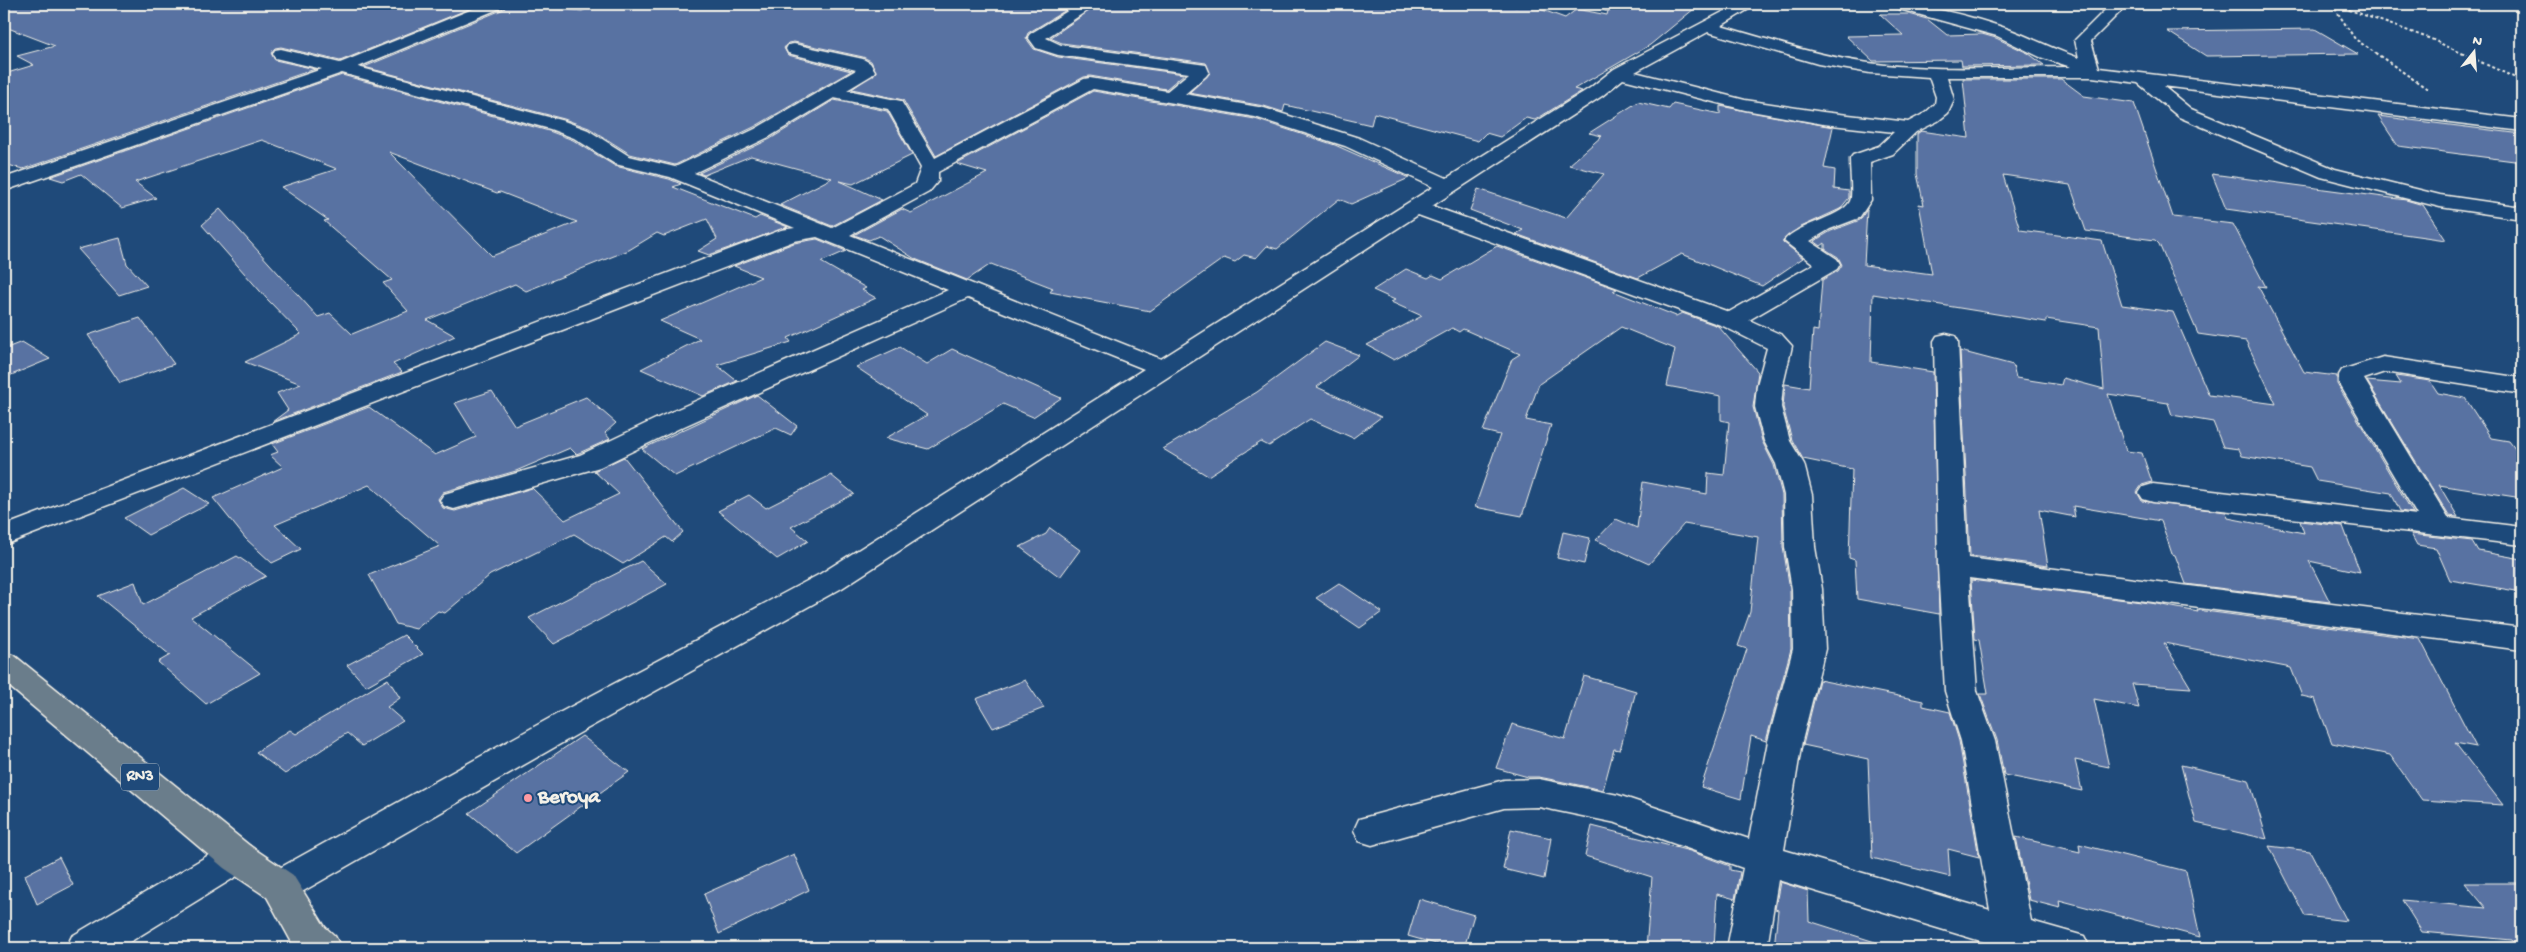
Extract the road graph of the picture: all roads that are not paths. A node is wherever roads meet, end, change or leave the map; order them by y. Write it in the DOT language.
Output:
graph roads {
  1 [pos="498,4"];
  2 [pos="1089,4"];
  3 [pos="1749,4"];
  4 [pos="1897,4"];
  5 [pos="2120,4"];
  6 [pos="1708,27"];
  7 [pos="794,49"];
  8 [pos="281,54"];
  9 [pos="341,68"];
  10 [pos="2092,71"];
  11 [pos="1936,72"];
  12 [pos="1620,73"];
  13 [pos="2143,78"];
  14 [pos="833,92"];
  15 [pos="1172,96"];
  16 [pos="2522,125"];
  17 [pos="1909,128"];
  18 [pos="931,168"];
  19 [pos="677,173"];
  20 [pos="4,185"];
  21 [pos="1447,186"];
  22 [pos="1416,207"];
  23 [pos="2522,213"];
  24 [pos="827,233"];
  25 [pos="966,290"];
  26 [pos="1731,321"];
  27 [pos="1946,341"];
  28 [pos="1165,369"];
  29 [pos="2522,386"];
  30 [pos="2152,493"];
  31 [pos="454,500"];
  32 [pos="2438,525"];
  33 [pos="4,536"];
  34 [pos="2522,536"];
  35 [pos="1954,566"];
  36 [pos="2522,639"];
  37 [pos="4,664"];
  38 [pos="1372,830"];
  39 [pos="236,857"];
  40 [pos="1762,859"];
  41 [pos="280,886"];
  42 [pos="2014,941"];
  43 [pos="311,945"];
  44 [pos="86,948"];
  45 [pos="1748,948"];
  46 [pos="2070,948"];
  1 -- 9 [label="street"];
  2 -- 15 [label="street"];
  3 -- 6 [label="street"];
  4 -- 10 [label="street"];
  5 -- 10 [label="street"];
  6 -- 11 [label="street"];
  6 -- 12 [label="street"];
  7 -- 14 [label="street"];
  8 -- 9 [label="street"];
  9 -- 19 [label="street"];
  9 -- 20 [label="street"];
  10 -- 11 [label="street"];
  10 -- 13 [label="street"];
  11 -- 17 [label="street"];
  12 -- 17 [label="street"];
  12 -- 21 [label="street"];
  13 -- 16 [label="street"];
  13 -- 23 [label="street"];
  14 -- 18 [label="street"];
  14 -- 19 [label="street"];
  15 -- 18 [label="street"];
  15 -- 21 [label="street"];
  17 -- 26 [label="street"];
  18 -- 24 [label="street"];
  19 -- 24 [label="street"];
  21 -- 22 [label="street"];
  22 -- 26 [label="street"];
  22 -- 28 [label="street"];
  24 -- 25 [label="street"];
  24 -- 33 [label="street"];
  25 -- 28 [label="street"];
  25 -- 31 [label="street"];
  26 -- 40 [label="street"];
  27 -- 35 [label="street"];
  28 -- 41 [label="street"];
  29 -- 32 [label="street"];
  30 -- 32 [label="street"];
  32 -- 34 [label="street"];
  35 -- 36 [label="street"];
  35 -- 42 [label="street"];
  37 -- 39 [label="highway, RN3"];
  38 -- 40 [label="street"];
  39 -- 41 [label="highway, RN3"];
  39 -- 44 [label="street"];
  40 -- 42 [label="street"];
  40 -- 45 [label="street"];
  41 -- 43 [label="highway, RN3"];
  42 -- 46 [label="street"];
}
